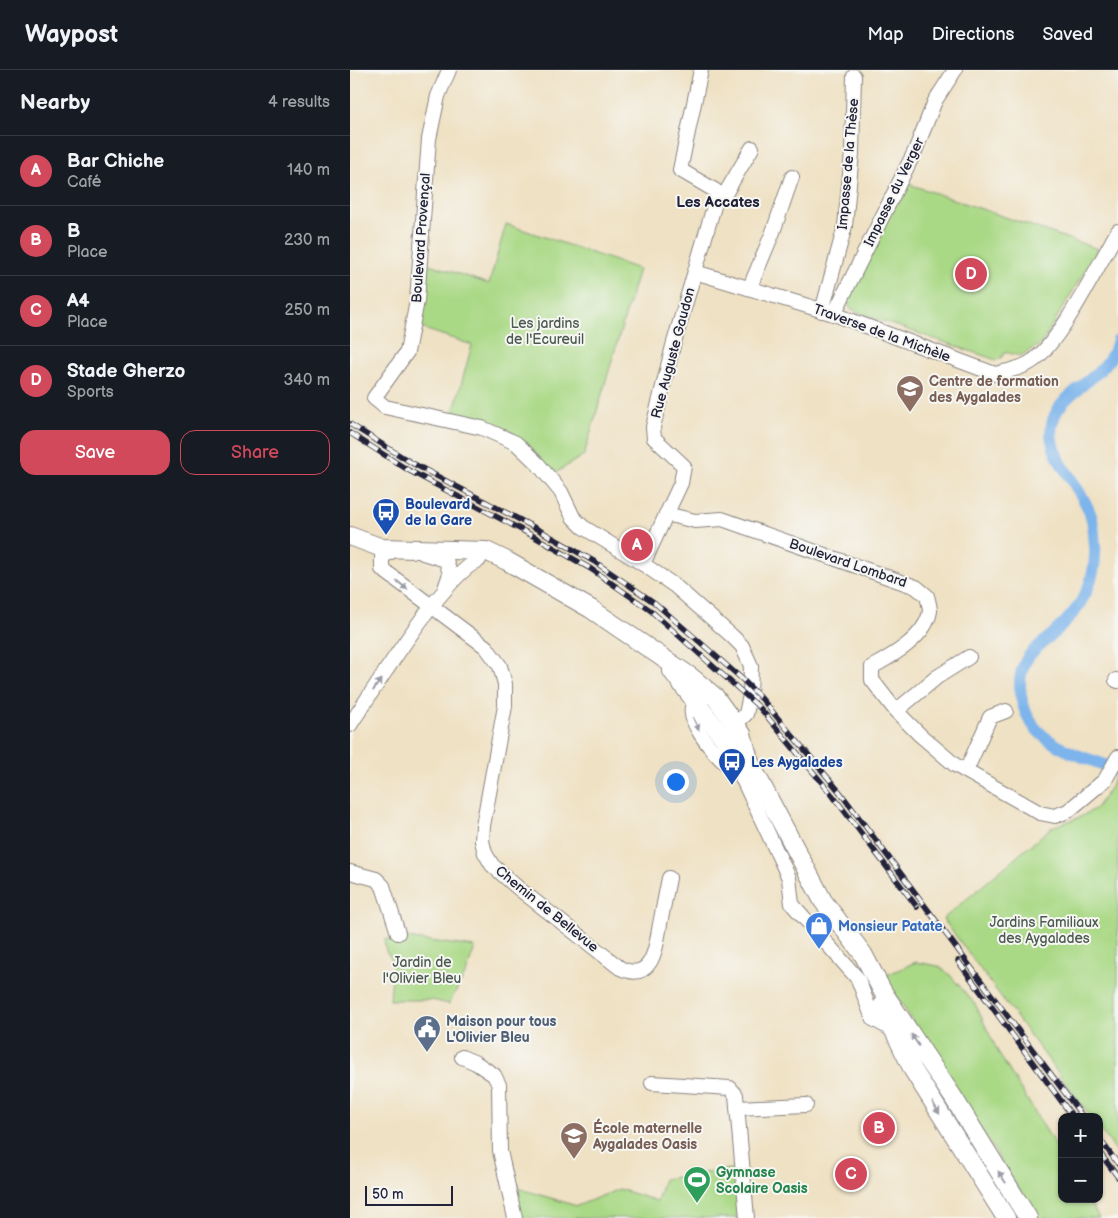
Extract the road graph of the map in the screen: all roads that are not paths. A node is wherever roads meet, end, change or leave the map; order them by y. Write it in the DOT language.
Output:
graph roads {
  1 [pos="449,70"];
  2 [pos="701,70"];
  3 [pos="955,70"];
  4 [pos="854,76"];
  5 [pos="752,148"];
  6 [pos="792,177"];
  7 [pos="717,196"];
  8 [pos="1118,231"];
  9 [pos="695,272"];
  10 [pos="750,287"];
  11 [pos="828,312"];
  12 [pos="666,514"];
  13 [pos="350,536"];
  14 [pos="350,548"];
  15 [pos="415,550"];
  16 [pos="389,553"];
  17 [pos="446,560"];
  18 [pos="479,560"];
  19 [pos="643,564"];
  20 [pos="524,572"];
  21 [pos="442,594"];
  22 [pos="432,608"];
  23 [pos="968,657"];
  24 [pos="662,658"];
  25 [pos="695,701"];
  26 [pos="896,711"];
  27 [pos="1006,711"];
  28 [pos="736,723"];
  29 [pos="350,725"];
  30 [pos="728,744"];
  31 [pos="1117,758"];
  32 [pos="744,766"];
  33 [pos="966,771"];
  34 [pos="350,872"];
  35 [pos="669,878"];
  36 [pos="398,933"];
  37 [pos="876,994"];
  38 [pos="462,1058"];
  39 [pos="652,1083"];
  40 [pos="806,1105"];
  41 [pos="737,1108"];
  42 [pos="515,1218"];
  43 [pos="747,1218"];
  44 [pos="1006,1218"];
  45 [pos="1028,1218"];
  1 -- 19 [label="street, Boulevard Provençal"];
  2 -- 7 [label="street"];
  3 -- 11 [label="street, Impasse du Verger"];
  4 -- 11 [label="street, Impasse de la Thèse"];
  5 -- 7 [label="street"];
  6 -- 10 [label="street"];
  7 -- 9 [label="street"];
  8 -- 11 [label="street, Traverse de la Michèle"];
  9 -- 10 [label="street, Traverse de la Michèle"];
  9 -- 12 [label="street, Rue Auguste Gaudon"];
  10 -- 11 [label="street, Traverse de la Michèle"];
  12 -- 19 [label="street, Rue Auguste Gaudon"];
  12 -- 26 [label="street, Boulevard Lombard"];
  13 -- 16 [label="main road"];
  14 -- 16 [label="main road"];
  15 -- 16 [label="main road"];
  15 -- 17 [label="street"];
  15 -- 20 [label="main road"];
  16 -- 17 [label="main road"];
  16 -- 22 [label="street, one-way"];
  17 -- 18 [label="main road"];
  17 -- 21 [label="street"];
  18 -- 20 [label="main road"];
  18 -- 21 [label="street"];
  19 -- 28 [label="street"];
  20 -- 24 [label="main road"];
  21 -- 22 [label="street"];
  29 -- 22 [label="street, one-way"];
  22 -- 35 [label="street, Chemin de Bellevue"];
  23 -- 26 [label="street"];
  24 -- 25 [label="main road"];
  24 -- 28 [label="main road"];
  25 -- 28 [label="street"];
  25 -- 30 [label="main road"];
  25 -- 32 [label="street, one-way"];
  26 -- 33 [label="street, Boulevard Lombard"];
  27 -- 33 [label="street"];
  28 -- 30 [label="street"];
  28 -- 32 [label="main road"];
  30 -- 32 [label="main road"];
  31 -- 33 [label="street, Boulevard Lombard"];
  32 -- 37 [label="main road"];
  32 -- 37 [label="street"];
  34 -- 36 [label="street"];
  37 -- 44 [label="main road, one-way"];
  45 -- 37 [label="main road, one-way"];
  38 -- 42 [label="street"];
  39 -- 41 [label="street"];
  40 -- 41 [label="street"];
  41 -- 43 [label="street"];
}
